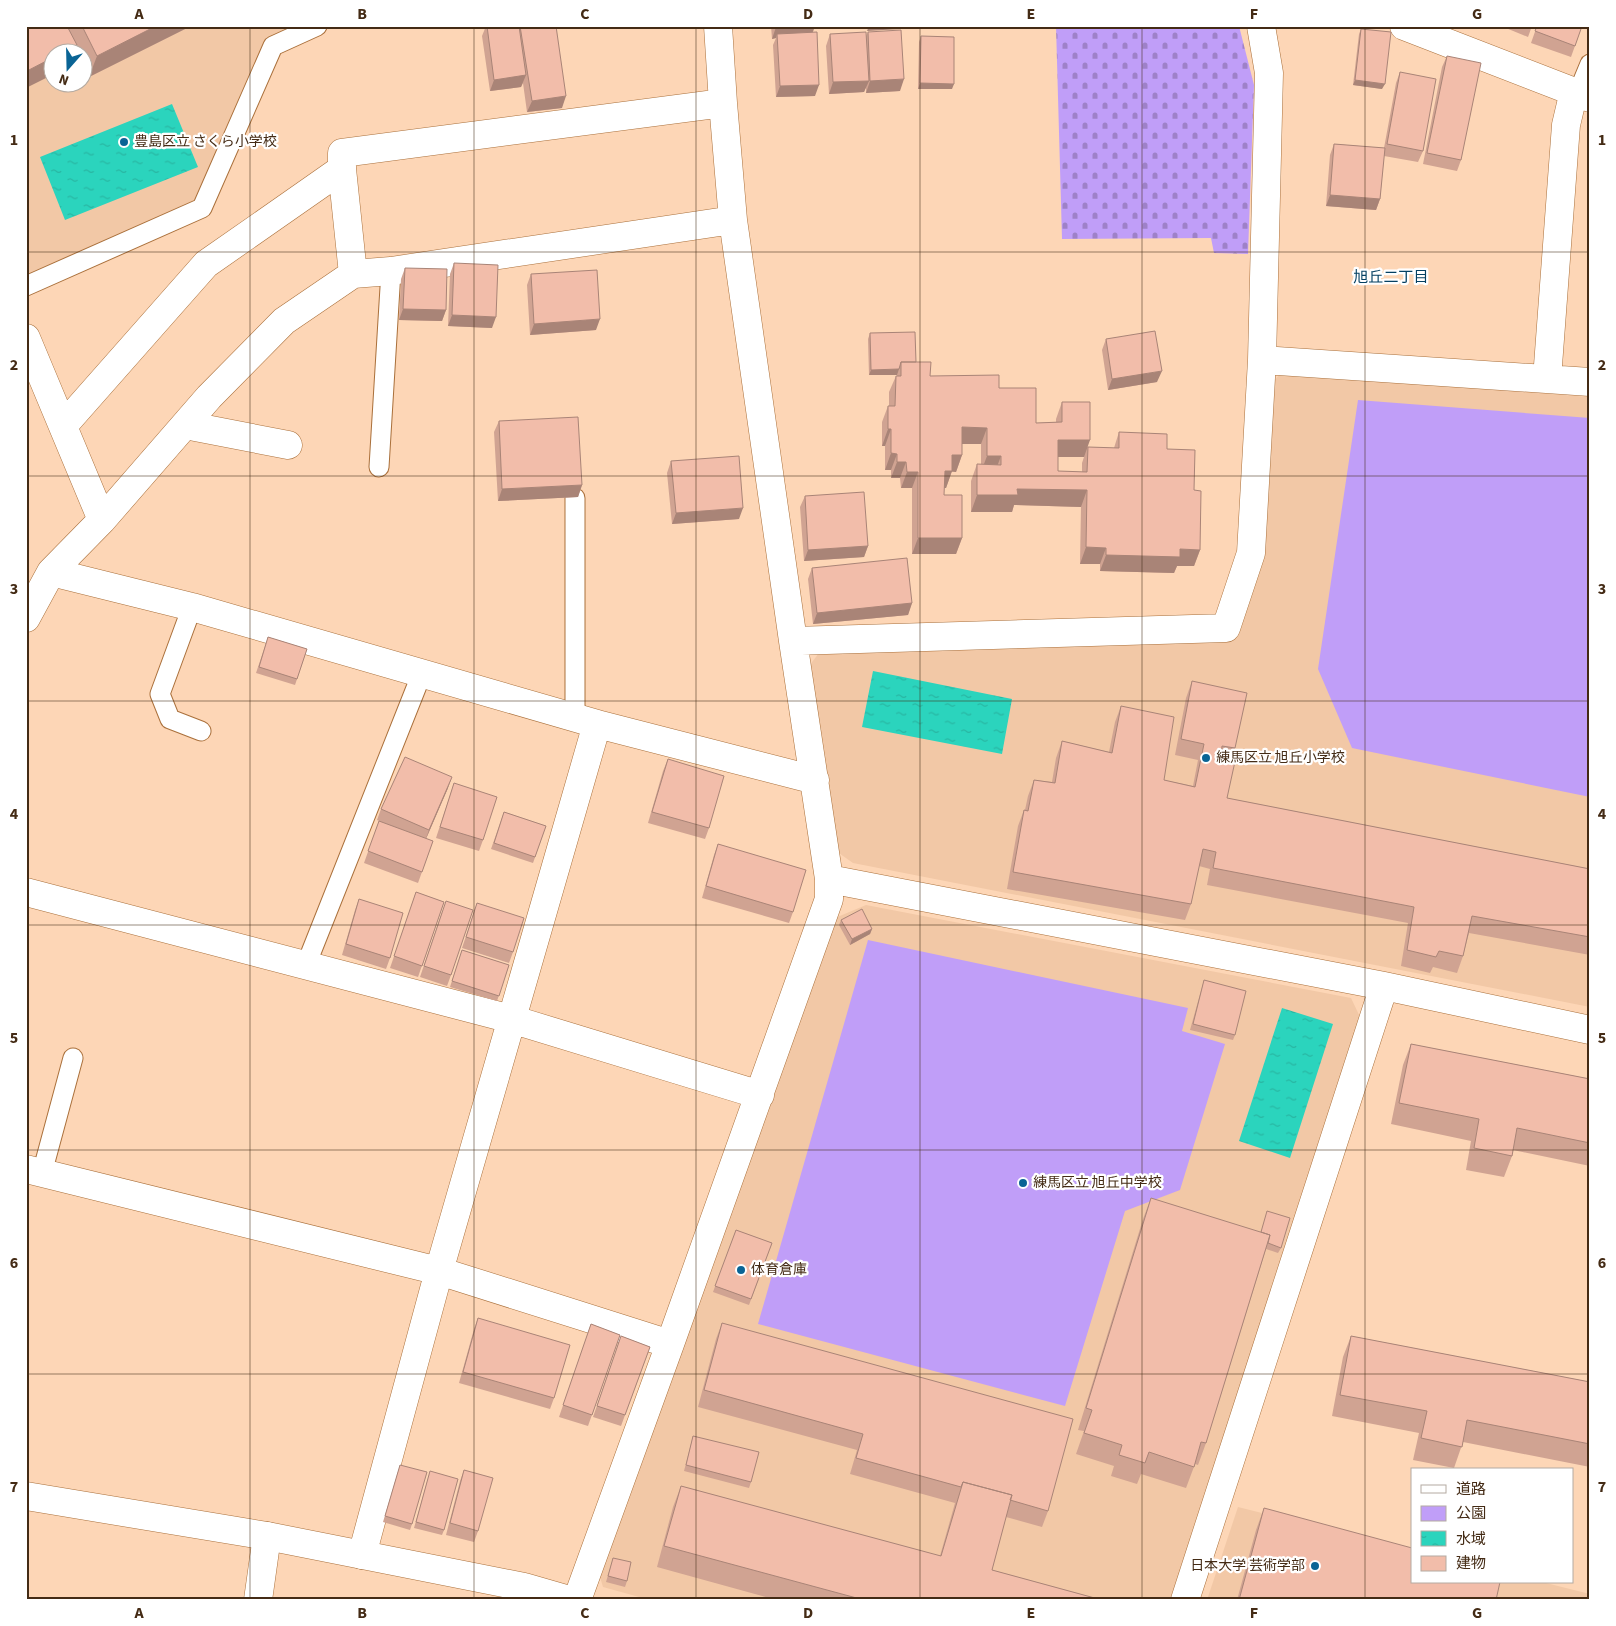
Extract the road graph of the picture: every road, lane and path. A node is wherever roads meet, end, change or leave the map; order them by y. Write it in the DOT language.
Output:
graph roads {
  1 [pos="317,26"];
  2 [pos="718,26"];
  3 [pos="1261,26"];
  4 [pos="1404,26"];
  5 [pos="1590,64"];
  6 [pos="1581,94"];
  7 [pos="723,103"];
  8 [pos="342,169"];
  9 [pos="733,220"];
  10 [pos="391,270"];
  11 [pos="353,274"];
  12 [pos="26,286"];
  13 [pos="26,338"];
  14 [pos="1262,360"];
  15 [pos="1547,379"];
  16 [pos="1590,382"];
  17 [pos="184,425"];
  18 [pos="63,426"];
  19 [pos="288,445"];
  20 [pos="379,466"];
  21 [pos="575,498"];
  22 [pos="102,520"];
  23 [pos="51,572"];
  24 [pos="192,607"];
  25 [pos="26,618"];
  26 [pos="793,641"];
  27 [pos="422,674"];
  28 [pos="586,721"];
  29 [pos="201,731"];
  30 [pos="815,780"];
  31 [pos="829,879"];
  32 [pos="26,892"];
  33 [pos="306,964"];
  34 [pos="1384,986"];
  35 [pos="511,1018"];
  36 [pos="1590,1030"];
  37 [pos="73,1058"];
  38 [pos="760,1096"];
  39 [pos="34,1171"];
  40 [pos="439,1271"];
  41 [pos="670,1344"];
  42 [pos="26,1496"];
  43 [pos="267,1536"];
  44 [pos="362,1555"];
  45 [pos="523,1594"];
  46 [pos="258,1600"];
  47 [pos="569,1600"];
  48 [pos="577,1600"];
  49 [pos="1185,1600"];
  1 -- 12 [label="lane"];
  2 -- 7 [label="street"];
  3 -- 14 [label="street"];
  4 -- 6 [label="street"];
  5 -- 6 [label="lane"];
  6 -- 15 [label="street"];
  7 -- 8 [label="street"];
  7 -- 9 [label="street"];
  8 -- 11 [label="street"];
  8 -- 18 [label="street"];
  9 -- 10 [label="street"];
  9 -- 26 [label="street"];
  10 -- 11 [label="street"];
  10 -- 20 [label="lane"];
  11 -- 17 [label="street"];
  13 -- 18 [label="street"];
  14 -- 15 [label="street"];
  14 -- 26 [label="street"];
  15 -- 16 [label="street"];
  17 -- 19 [label="street"];
  17 -- 22 [label="street"];
  18 -- 22 [label="street"];
  21 -- 28 [label="lane"];
  22 -- 23 [label="street"];
  23 -- 24 [label="street"];
  23 -- 25 [label="street"];
  24 -- 27 [label="street"];
  24 -- 29 [label="lane"];
  26 -- 30 [label="street"];
  27 -- 28 [label="street"];
  27 -- 33 [label="lane"];
  28 -- 30 [label="street"];
  28 -- 35 [label="street"];
  30 -- 31 [label="street"];
  31 -- 34 [label="street"];
  31 -- 38 [label="street"];
  32 -- 33 [label="street"];
  33 -- 35 [label="street"];
  34 -- 36 [label="street"];
  34 -- 49 [label="street"];
  35 -- 38 [label="street"];
  35 -- 40 [label="street"];
  37 -- 39 [label="lane"];
  38 -- 41 [label="street"];
  39 -- 40 [label="street"];
  40 -- 41 [label="street"];
  40 -- 44 [label="street"];
  41 -- 48 [label="street"];
  42 -- 43 [label="street"];
  43 -- 44 [label="street"];
  43 -- 46 [label="street"];
  44 -- 45 [label="street"];
  45 -- 47 [label="street"];
}
